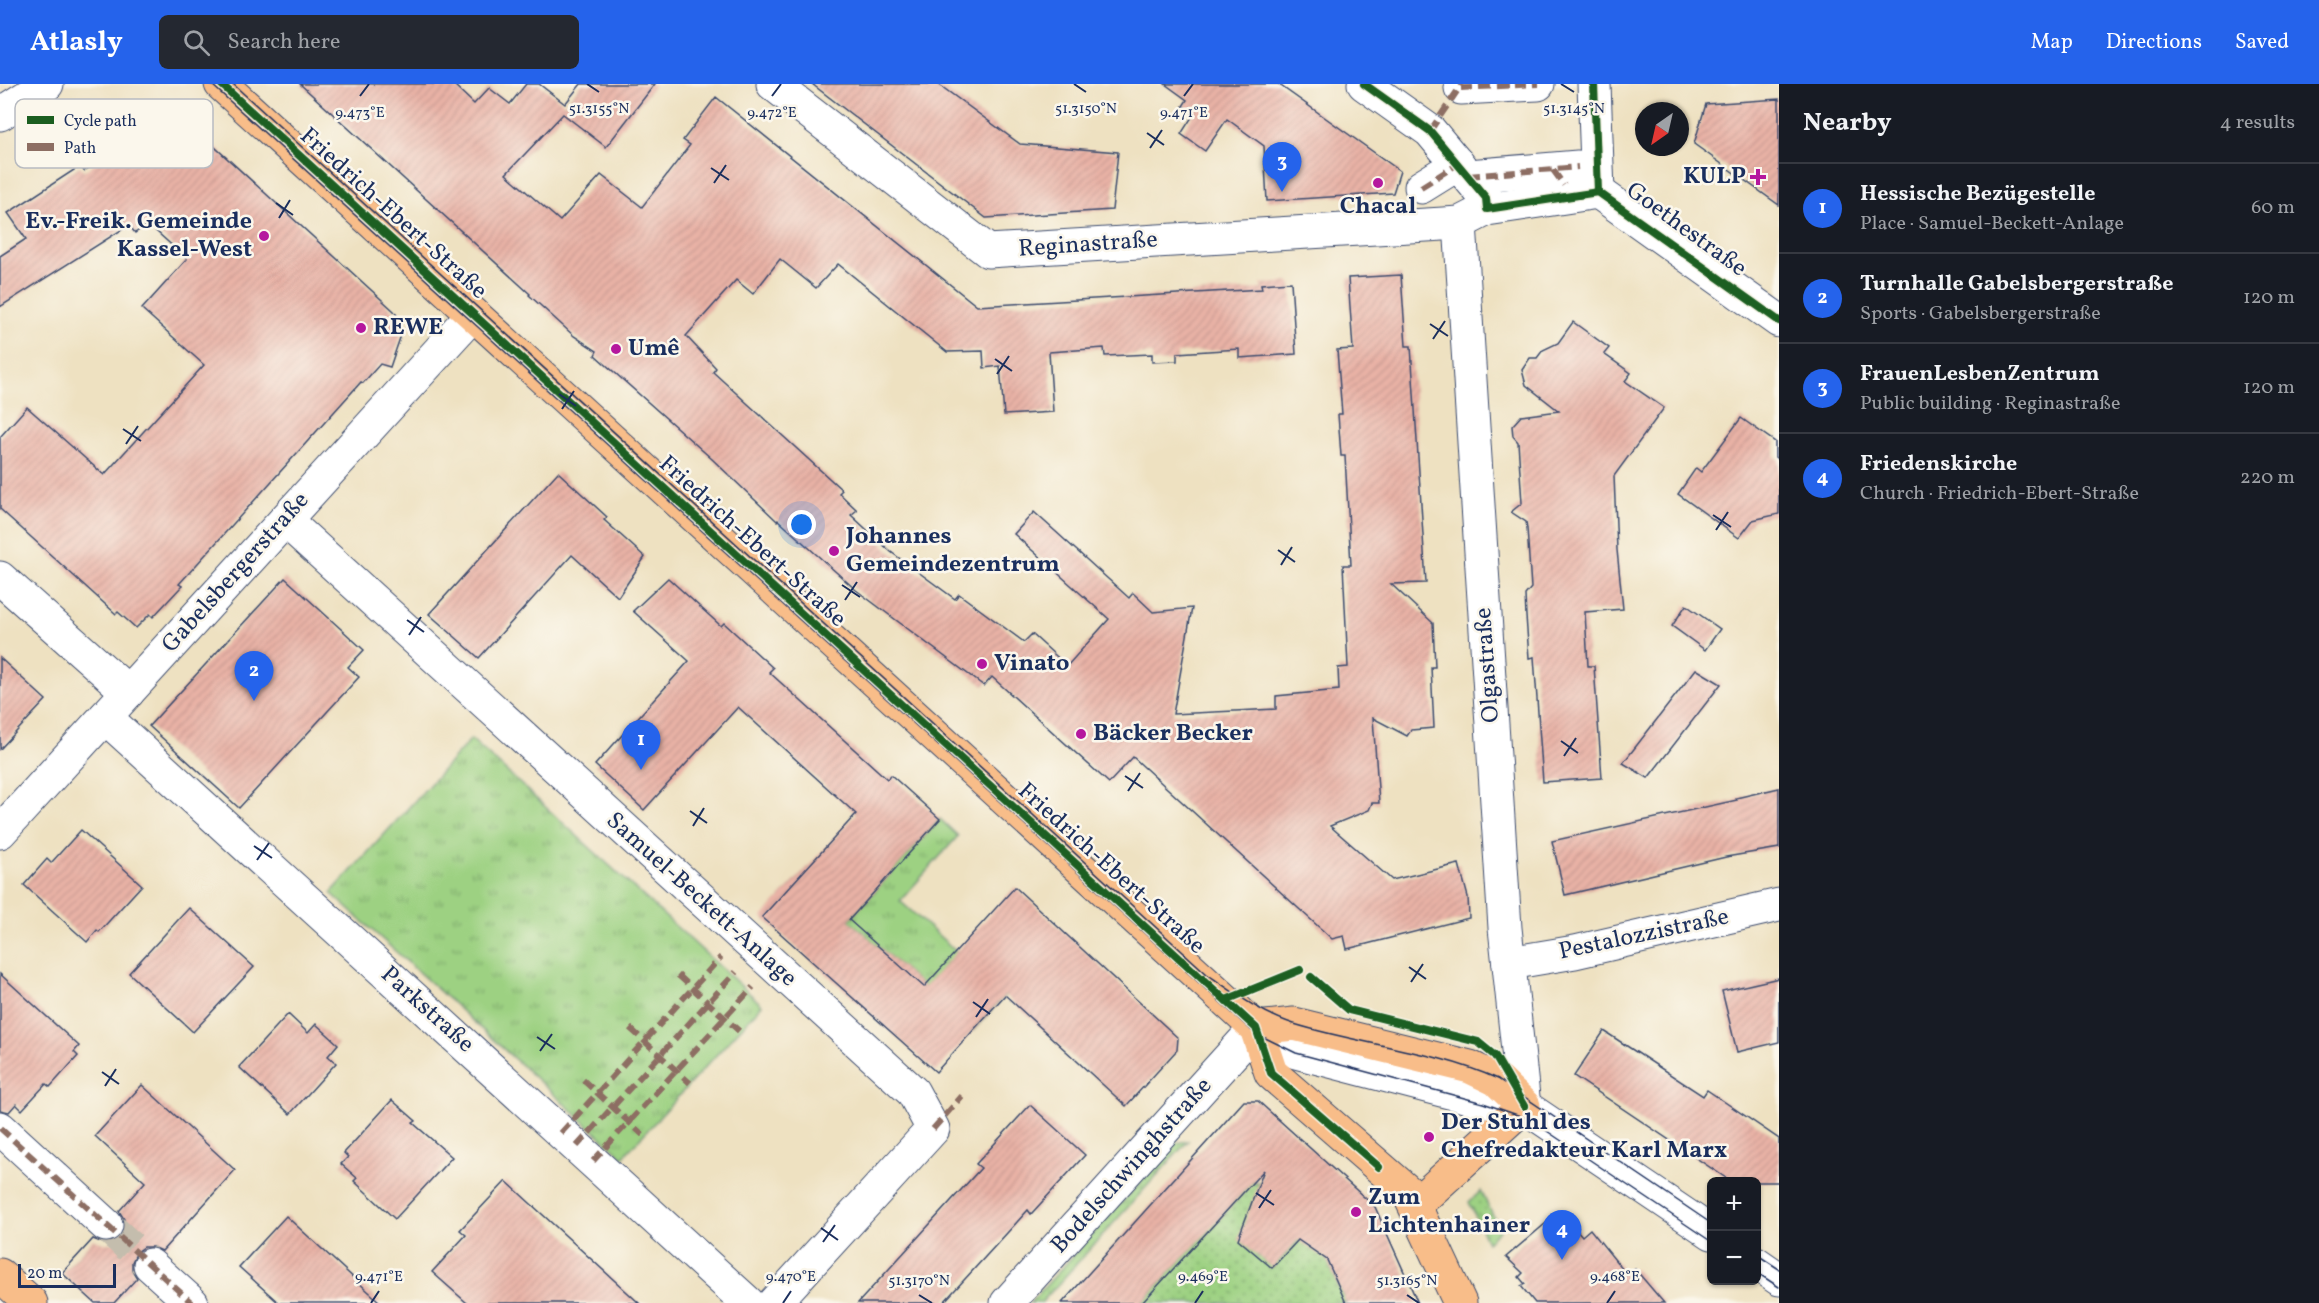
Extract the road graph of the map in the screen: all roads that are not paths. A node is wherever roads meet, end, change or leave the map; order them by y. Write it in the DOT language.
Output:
graph roads {
  1 [pos="47,84"];
  2 [pos="221,84"];
  3 [pos="773,84"];
  4 [pos="1365,84"];
  5 [pos="1538,84"];
  6 [pos="1594,84"];
  7 [pos="1465,85"];
  8 [pos="24,99"];
  9 [pos="15,104"];
  10 [pos="0,114"];
  11 [pos="1430,131"];
  12 [pos="1565,174"];
  13 [pos="1471,179"];
  14 [pos="1421,187"];
  15 [pos="1598,192"];
  16 [pos="1460,223"];
  17 [pos="473,314"];
  18 [pos="1779,321"];
  19 [pos="285,520"];
  20 [pos="0,578"];
  21 [pos="128,692"];
  22 [pos="105,717"];
  23 [pos="0,832"];
  24 [pos="1779,905"];
  25 [pos="1509,963"];
  26 [pos="1256,1028"];
  27 [pos="1524,1106"];
  28 [pos="0,1128"];
  29 [pos="1415,1205"];
  30 [pos="106,1225"];
  31 [pos="1709,1231"];
  32 [pos="150,1264"];
  33 [pos="1761,1266"];
  34 [pos="0,1275"];
  35 [pos="1779,1279"];
  36 [pos="31,1303"];
  37 [pos="192,1303"];
  38 [pos="748,1303"];
  39 [pos="774,1303"];
  40 [pos="1007,1303"];
  41 [pos="1460,1303"];
  1 -- 8 [label="street"];
  2 -- 17 [label="main road, Friedrich-Ebert-Straße"];
  3 -- 16 [label="street, Reginastraße"];
  4 -- 11 [label="street"];
  5 -- 7 [label="street"];
  6 -- 15 [label="street, Goethestraße"];
  7 -- 11 [label="street"];
  9 -- 10 [label="street"];
  11 -- 13 [label="street"];
  12 -- 13 [label="street"];
  13 -- 14 [label="street"];
  15 -- 16 [label="street"];
  15 -- 18 [label="street, Goethestraße"];
  16 -- 25 [label="street, Olgastraße"];
  17 -- 19 [label="street, Gabelsbergerstraße"];
  17 -- 26 [label="main road, Friedrich-Ebert-Straße"];
  19 -- 21 [label="street, Gabelsbergerstraße"];
  19 -- 39 [label="street, Samuel-Beckett-Anlage"];
  20 -- 21 [label="street"];
  21 -- 22 [label="street, Gabelsbergerstraße"];
  22 -- 23 [label="street, Gabelsbergerstraße"];
  22 -- 38 [label="street, Parkstraße"];
  24 -- 25 [label="street, Pestalozzistraße"];
  25 -- 27 [label="street, Olgastraße"];
  26 -- 27 [label="main road"];
  26 -- 29 [label="main road"];
  26 -- 40 [label="street, Bodelschwinghstraße"];
  27 -- 29 [label="main road"];
  27 -- 31 [label="street"];
  28 -- 30 [label="street"];
  29 -- 41 [label="main road"];
  32 -- 37 [label="street"];
  33 -- 35 [label="street"];
  34 -- 36 [label="main road"];
}
